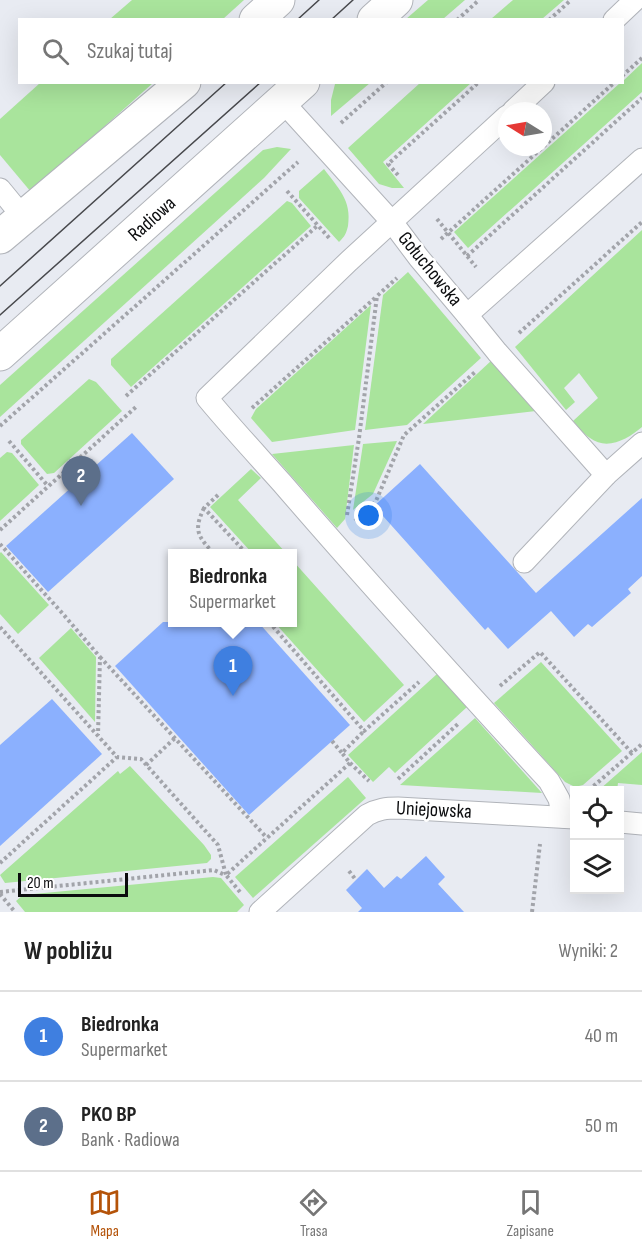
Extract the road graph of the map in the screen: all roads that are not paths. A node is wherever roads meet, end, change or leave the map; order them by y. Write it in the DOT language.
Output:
graph roads {
  1 [pos="278,0"];
  2 [pos="396,0"];
  3 [pos="635,0"];
  4 [pos="258,18"];
  5 [pos="376,18"];
  6 [pos="616,18"];
  7 [pos="182,84"];
  8 [pos="542,84"];
  9 [pos="293,92"];
  10 [pos="523,102"];
  11 [pos="498,124"];
  12 [pos="642,159"];
  13 [pos="0,189"];
  14 [pos="392,222"];
  15 [pos="12,227"];
  16 [pos="467,315"];
  17 [pos="0,354"];
  18 [pos="642,443"];
  19 [pos="606,475"];
  20 [pos="524,562"];
  21 [pos="560,817"];
  22 [pos="624,822"];
  23 [pos="642,824"];
  24 [pos="253,905"];
  1 -- 4 [label="street"];
  2 -- 5 [label="street"];
  3 -- 6 [label="lane"];
  7 -- 15 [label="street"];
  8 -- 10 [label="lane"];
  9 -- 14 [label="lane, Gołuchowska"];
  9 -- 17 [label="street, Radiowa"];
  11 -- 14 [label="lane"];
  12 -- 16 [label="lane, Gołuchowska"];
  13 -- 15 [label="lane"];
  14 -- 16 [label="lane, Gołuchowska"];
  14 -- 21 [label="lane"];
  16 -- 19 [label="lane"];
  18 -- 19 [label="lane"];
  19 -- 20 [label="lane"];
  21 -- 24 [label="lane, Uniejowska"];
  22 -- 23 [label="lane"];
}
